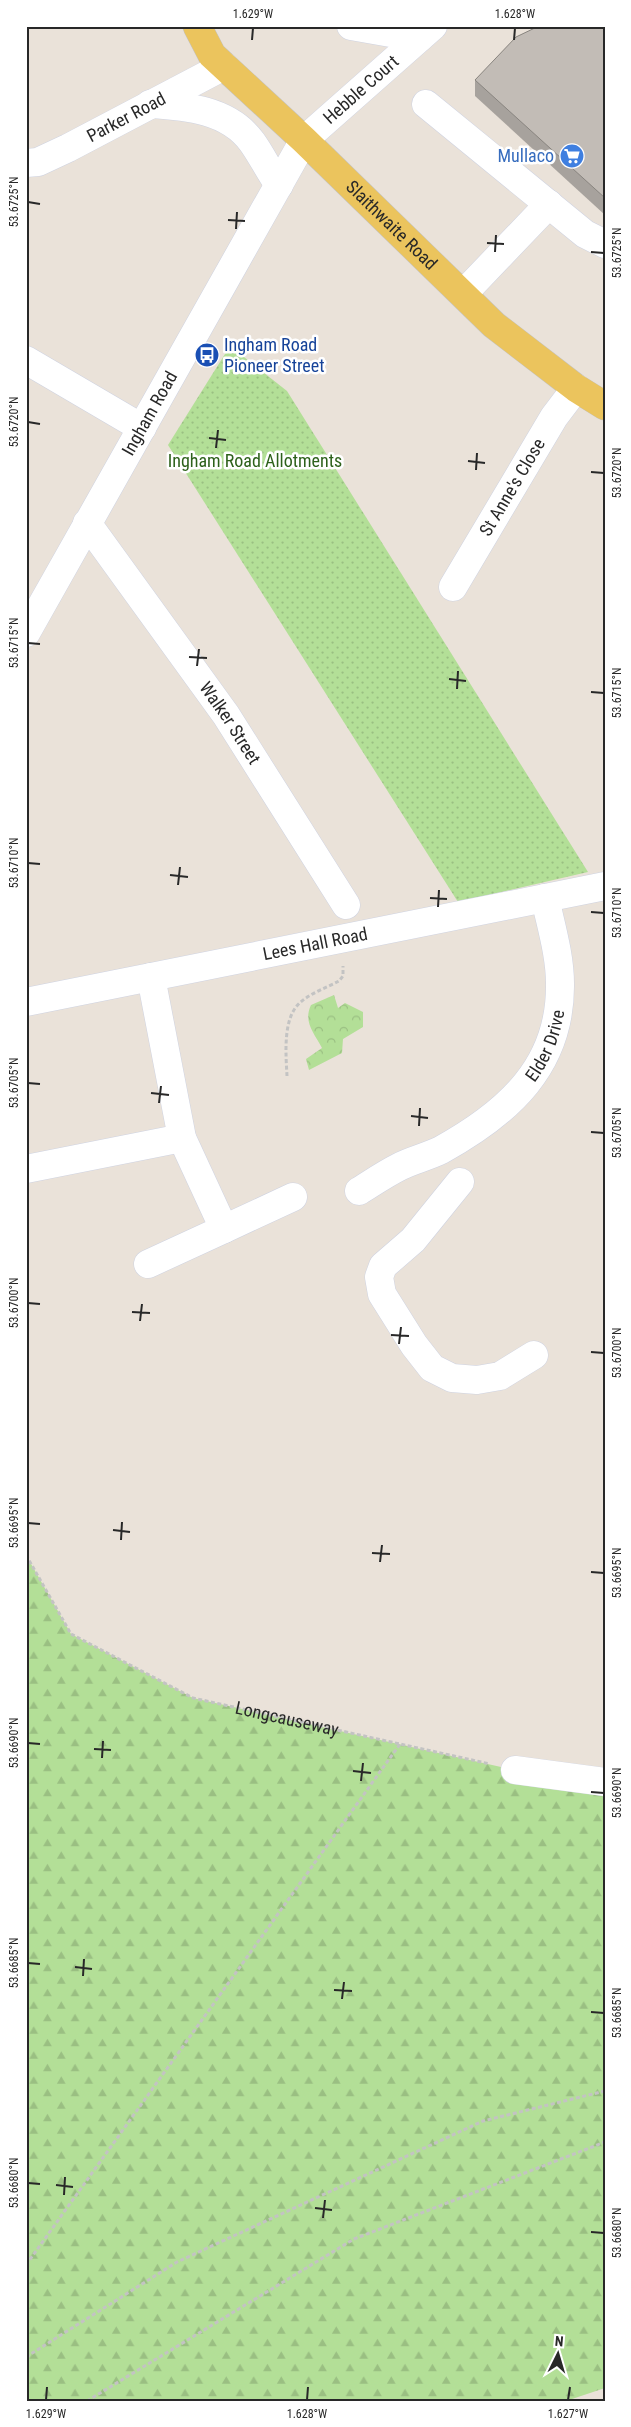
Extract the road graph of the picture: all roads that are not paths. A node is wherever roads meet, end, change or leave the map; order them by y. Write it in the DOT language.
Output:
graph roads {
  1 [pos="196,26"];
  2 [pos="351,26"];
  3 [pos="426,32"];
  4 [pos="224,66"];
  5 [pos="150,104"];
  6 [pos="426,104"];
  7 [pos="304,140"];
  8 [pos="26,163"];
  9 [pos="279,185"];
  10 [pos="549,204"];
  11 [pos="605,244"];
  12 [pos="462,294"];
  13 [pos="26,360"];
  14 [pos="576,388"];
  15 [pos="605,406"];
  16 [pos="142,428"];
  17 [pos="87,523"];
  18 [pos="453,587"];
  19 [pos="26,633"];
  20 [pos="605,886"];
  21 [pos="545,898"];
  22 [pos="346,904"];
  23 [pos="151,977"];
  24 [pos="26,1002"];
  25 [pos="182,1138"];
  26 [pos="440,1150"];
  27 [pos="26,1169"];
  28 [pos="360,1191"];
  29 [pos="293,1197"];
  30 [pos="224,1229"];
  31 [pos="148,1264"];
  32 [pos="534,1355"];
  33 [pos="515,1770"];
  34 [pos="605,1782"];
  1 -- 4 [label="main road, Slaithwaite Road"];
  2 -- 3 [label="street, Hebble Court"];
  3 -- 7 [label="street, Hebble Court"];
  4 -- 5 [label="street, Parker Road"];
  4 -- 7 [label="main road, Slaithwaite Road"];
  5 -- 8 [label="street, Parker Road"];
  5 -- 9 [label="street"];
  6 -- 10 [label="street"];
  7 -- 9 [label="street, Ingham Road"];
  7 -- 12 [label="main road, Slaithwaite Road"];
  9 -- 16 [label="street, Ingham Road"];
  10 -- 11 [label="street"];
  10 -- 12 [label="street"];
  12 -- 14 [label="main road, Slaithwaite Road"];
  13 -- 16 [label="street"];
  14 -- 15 [label="main road, Slaithwaite Road"];
  14 -- 18 [label="street, St Anne's Close"];
  16 -- 17 [label="street, Ingham Road"];
  17 -- 19 [label="street, Ingham Road"];
  17 -- 22 [label="street, Walker Street"];
  20 -- 21 [label="street, Lees Hall Road"];
  21 -- 23 [label="street, Lees Hall Road"];
  21 -- 26 [label="street, Elder Drive"];
  23 -- 24 [label="street, Lees Hall Road"];
  23 -- 25 [label="street"];
  25 -- 27 [label="street"];
  25 -- 30 [label="street"];
  26 -- 28 [label="street, Elder Drive"];
  26 -- 32 [label="street"];
  29 -- 30 [label="street"];
  30 -- 31 [label="street"];
  33 -- 34 [label="street"];
}
